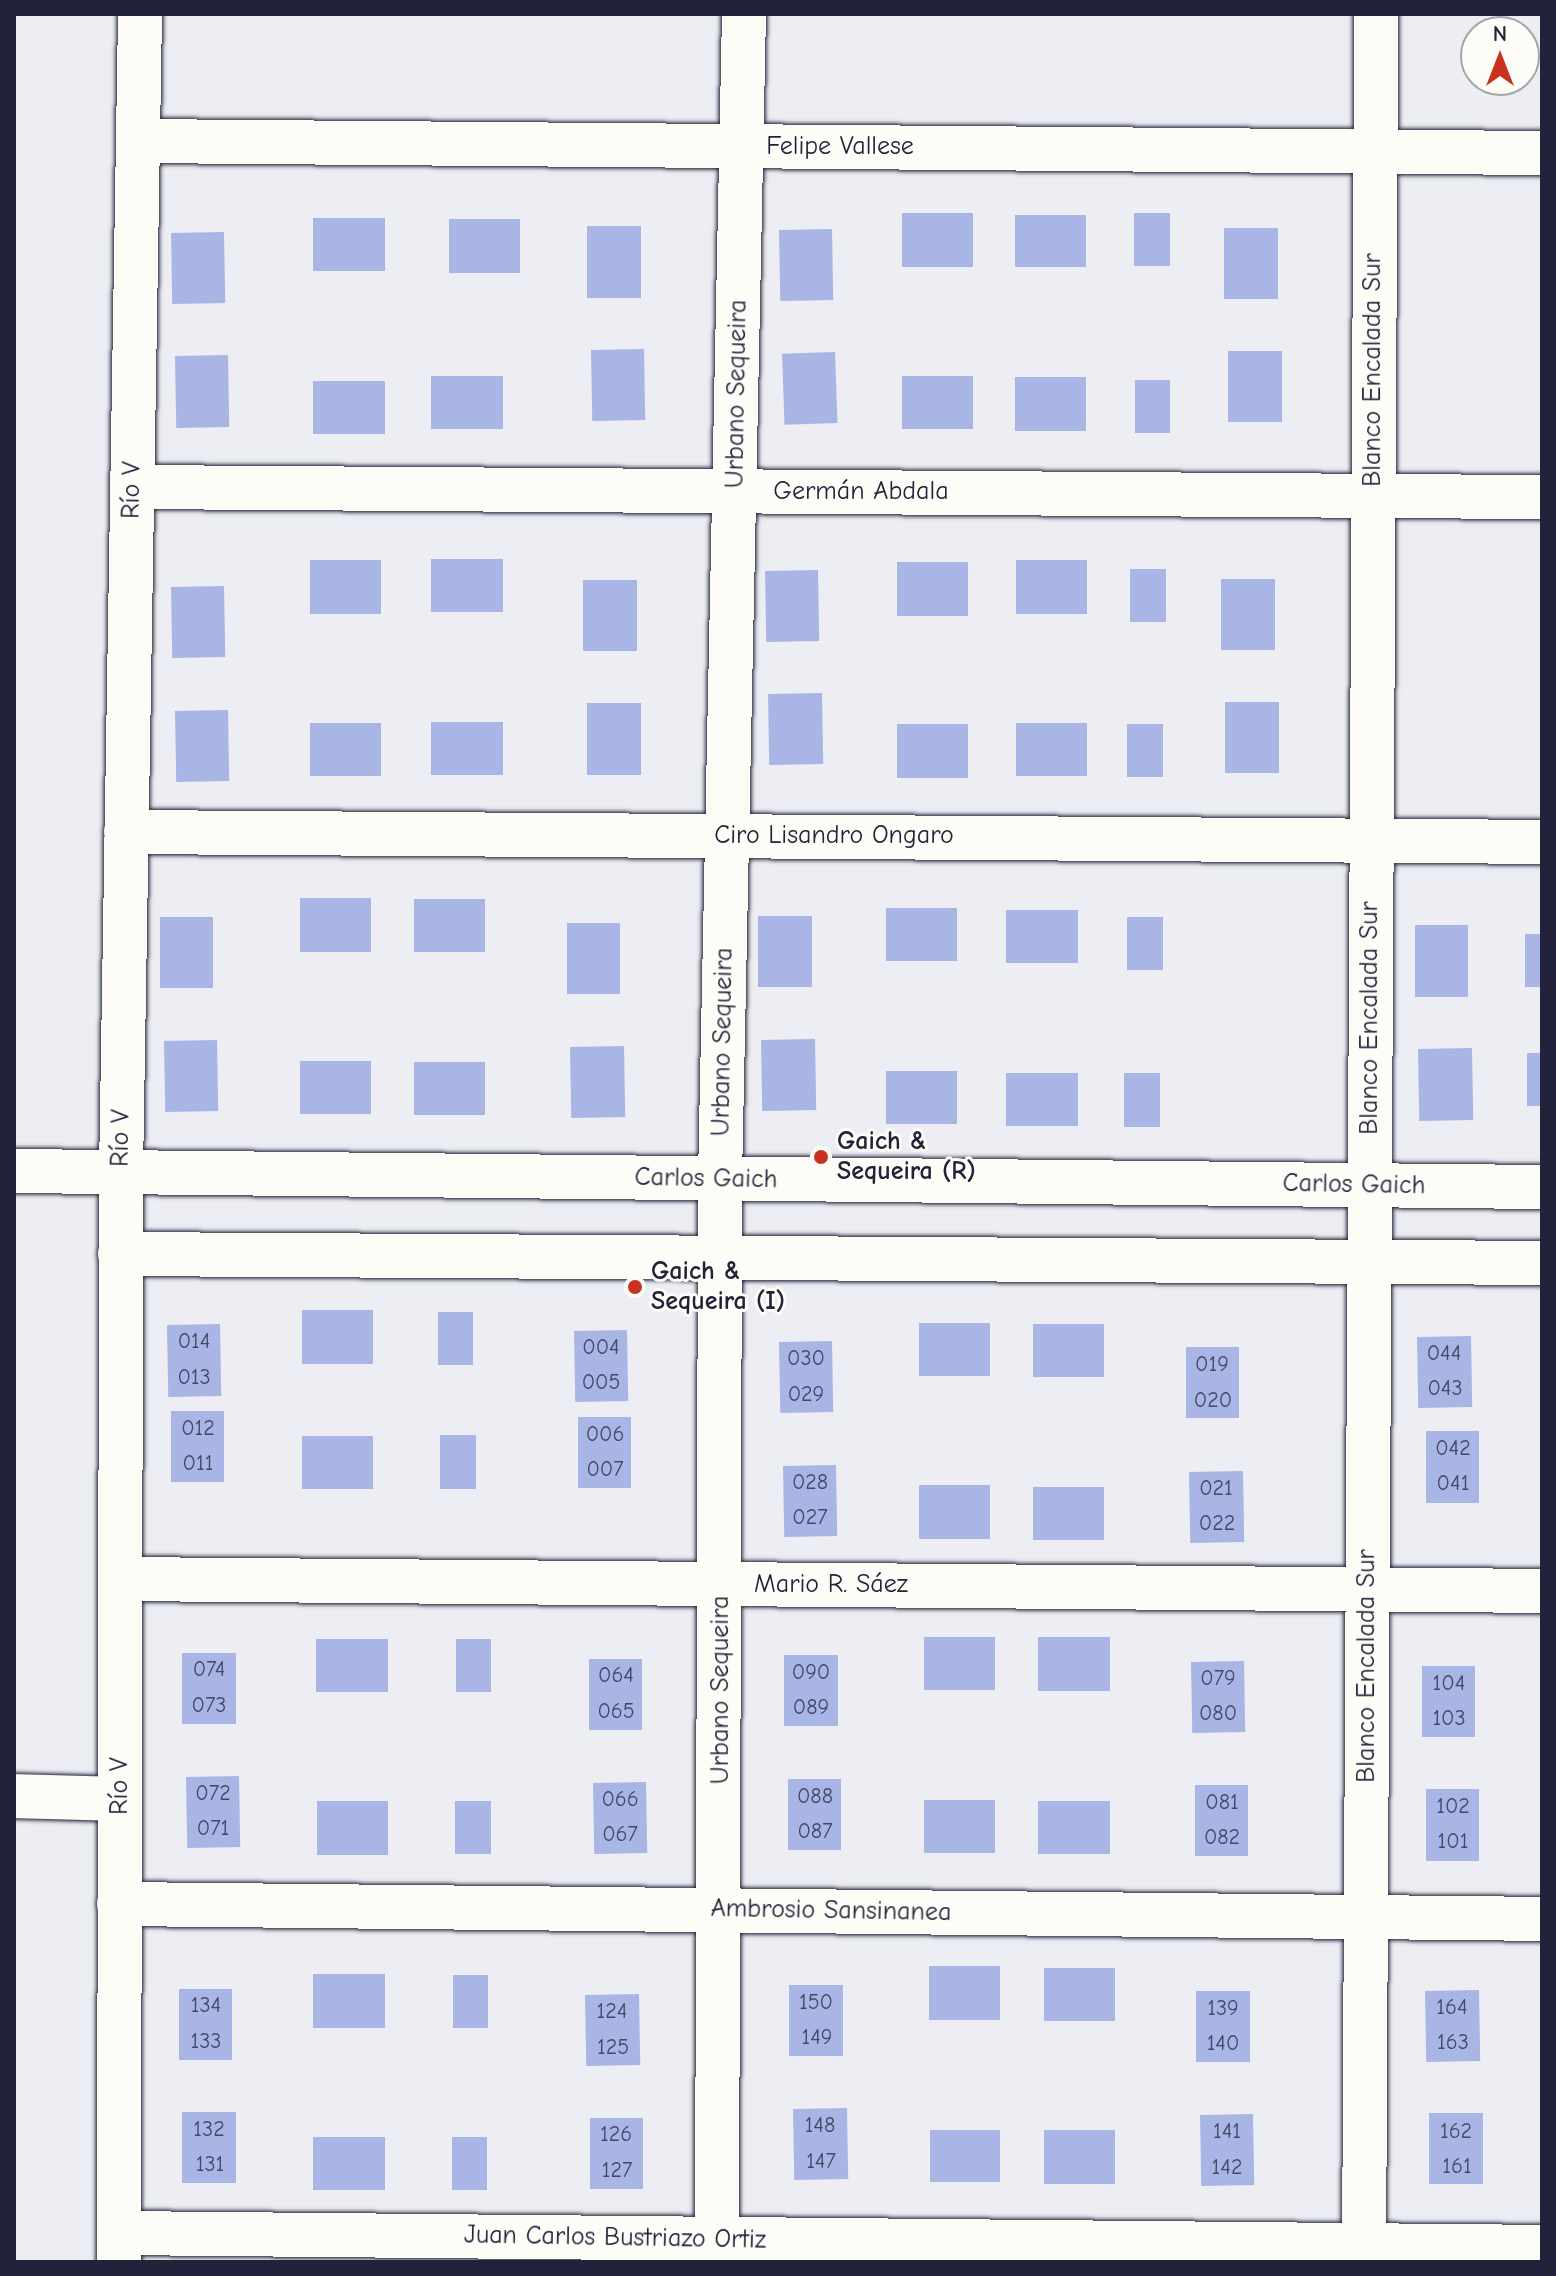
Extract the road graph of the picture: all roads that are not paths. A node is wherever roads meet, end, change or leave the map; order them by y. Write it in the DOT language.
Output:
graph roads {
  1 [pos="140,14"];
  2 [pos="744,14"];
  3 [pos="1376,14"];
  4 [pos="138,141"];
  5 [pos="742,146"];
  6 [pos="1374,152"];
  7 [pos="1542,153"];
  8 [pos="132,487"];
  9 [pos="735,491"];
  10 [pos="1372,496"];
  11 [pos="1542,497"];
  12 [pos="126,832"];
  13 [pos="727,835"];
  14 [pos="1370,841"];
  15 [pos="1542,842"];
  16 [pos="14,1171"];
  17 [pos="121,1173"];
  18 [pos="720,1179"];
  19 [pos="1369,1186"];
  20 [pos="1542,1187"];
  21 [pos="120,1254"];
  22 [pos="724,1258"];
  23 [pos="1368,1262"];
  24 [pos="1542,1263"];
  25 [pos="120,1579"];
  26 [pos="722,1585"];
  27 [pos="1367,1590"];
  28 [pos="1542,1591"];
  29 [pos="14,1796"];
  30 [pos="119,1799"];
  31 [pos="119,1904"];
  32 [pos="719,1910"];
  33 [pos="1365,1917"];
  34 [pos="1542,1919"];
  35 [pos="1542,2247"];
  36 [pos="119,2248"];
  37 [pos="717,2251"];
  38 [pos="1364,2254"];
  1 -- 4 [label="street, Río V"];
  2 -- 5 [label="street, Urbano Sequeira"];
  3 -- 6 [label="street, Blanco Encalada Sur"];
  4 -- 5 [label="street, Felipe Vallese"];
  4 -- 8 [label="street, Río V"];
  5 -- 6 [label="street, Felipe Vallese"];
  5 -- 9 [label="street, Urbano Sequeira"];
  6 -- 7 [label="street, Felipe Vallese"];
  6 -- 10 [label="street, Blanco Encalada Sur"];
  8 -- 9 [label="street, Germán Abdala"];
  8 -- 12 [label="street, Río V"];
  9 -- 10 [label="street, Germán Abdala"];
  9 -- 13 [label="street, Urbano Sequeira"];
  10 -- 11 [label="street, Germán Abdala"];
  10 -- 14 [label="street, Blanco Encalada Sur"];
  12 -- 13 [label="street, Ciro Lisandro Ongaro"];
  12 -- 17 [label="street, Río V"];
  13 -- 14 [label="street, Ciro Lisandro Ongaro"];
  13 -- 18 [label="street, Urbano Sequeira"];
  14 -- 15 [label="street, Ciro Lisandro Ongaro"];
  14 -- 19 [label="street, Blanco Encalada Sur"];
  16 -- 17 [label="street, Carlos Gaich"];
  17 -- 18 [label="street, Carlos Gaich"];
  17 -- 21 [label="street, Río V"];
  18 -- 19 [label="street, Carlos Gaich"];
  18 -- 22 [label="street, Urbano Sequeira"];
  19 -- 20 [label="street, Carlos Gaich"];
  19 -- 23 [label="street, Blanco Encalada Sur"];
  21 -- 22 [label="street"];
  21 -- 25 [label="street, Río V"];
  22 -- 23 [label="street"];
  22 -- 26 [label="street, Urbano Sequeira"];
  23 -- 24 [label="street"];
  23 -- 27 [label="street, Blanco Encalada Sur"];
  25 -- 26 [label="street, Mario R. Sáez"];
  25 -- 30 [label="street, Río V"];
  26 -- 27 [label="street, Mario R. Sáez"];
  26 -- 32 [label="street, Urbano Sequeira"];
  27 -- 28 [label="street, Mario R. Sáez"];
  27 -- 33 [label="street, Blanco Encalada Sur"];
  29 -- 30 [label="street"];
  30 -- 31 [label="street, Río V"];
  31 -- 32 [label="street, Ambrosio Sansinanea"];
  31 -- 36 [label="street, Río V"];
  32 -- 33 [label="street, Ambrosio Sansinanea"];
  32 -- 37 [label="street, Urbano Sequeira"];
  33 -- 34 [label="street, Ambrosio Sansinanea"];
  33 -- 38 [label="street, Blanco Encalada Sur"];
  35 -- 38 [label="street, Juan Carlos Bustriazo Ortiz"];
  36 -- 37 [label="street, Juan Carlos Bustriazo Ortiz"];
  37 -- 38 [label="street, Juan Carlos Bustriazo Ortiz"];
}
